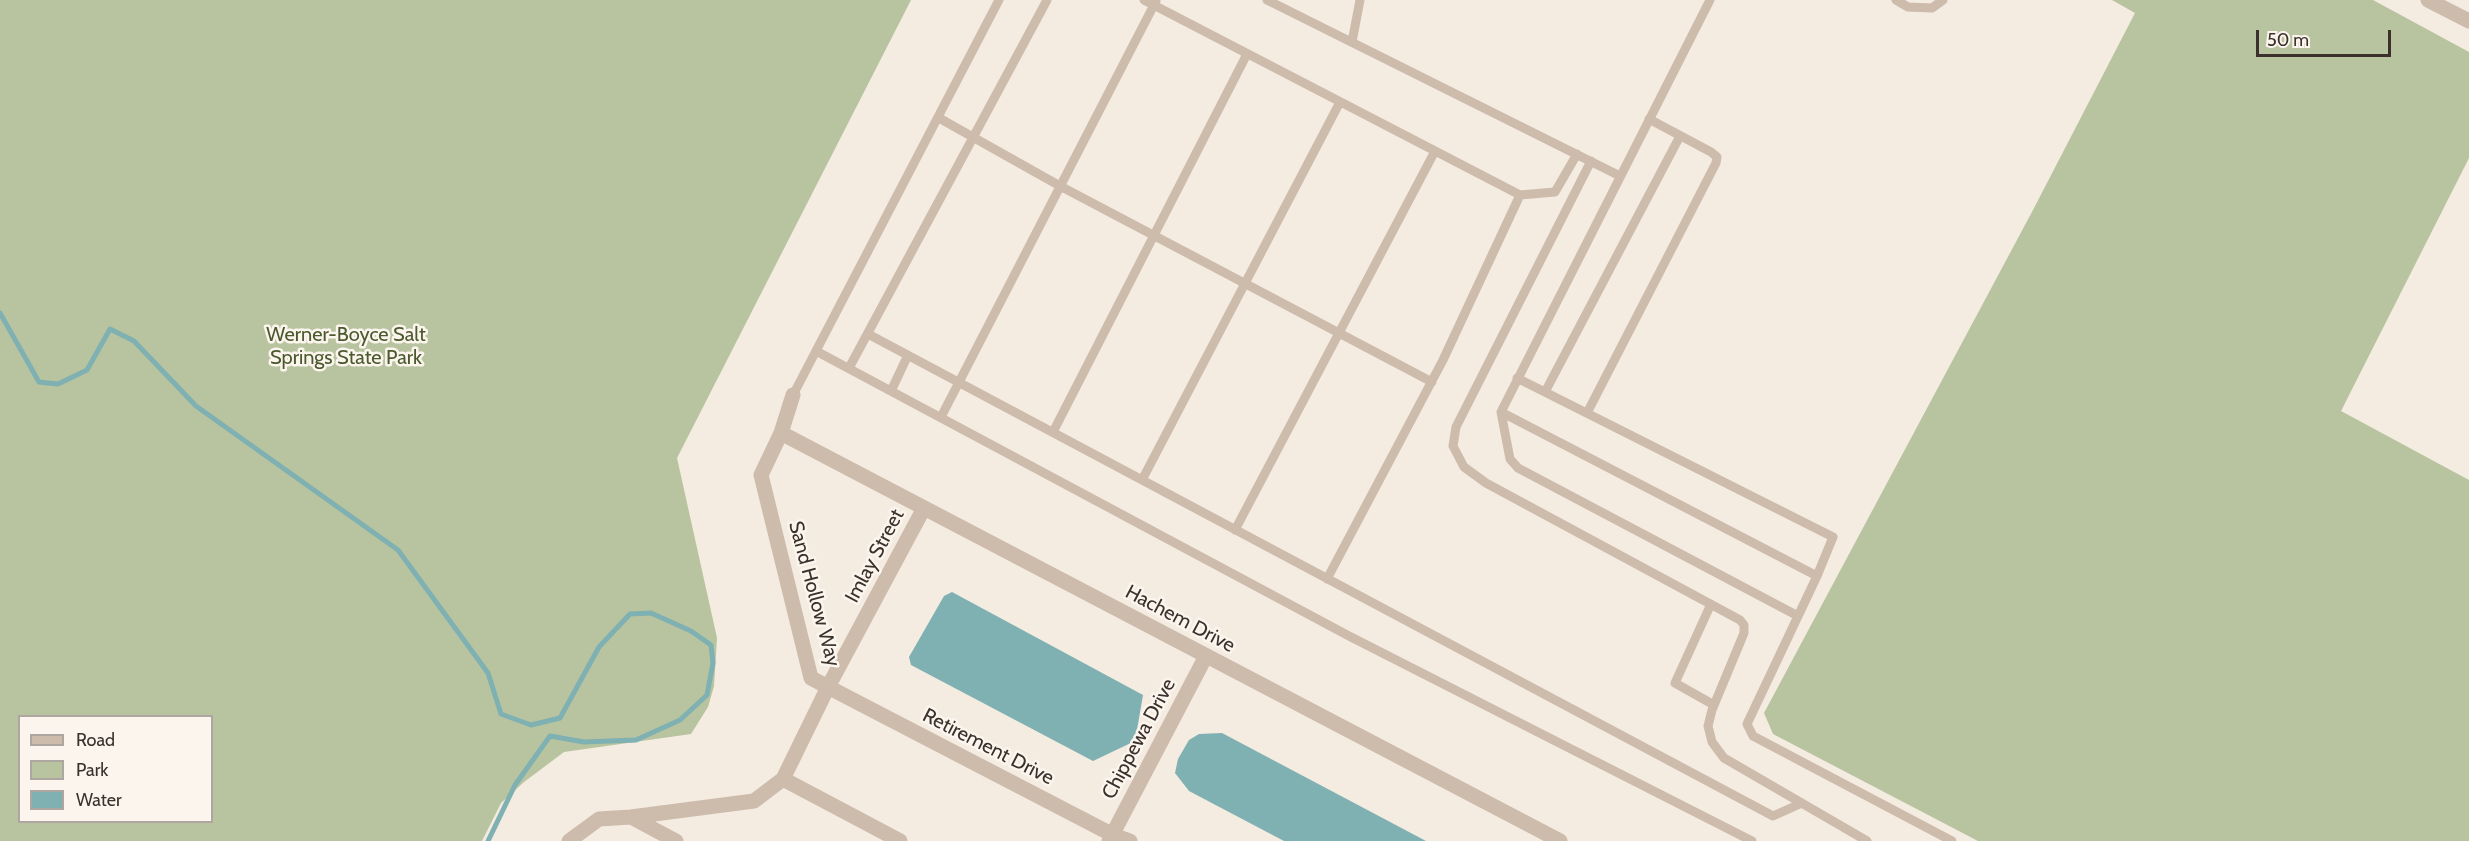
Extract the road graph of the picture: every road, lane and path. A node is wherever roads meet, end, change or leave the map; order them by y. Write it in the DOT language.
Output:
graph roads {
  1 [pos="1047,0"];
  2 [pos="1144,0"];
  3 [pos="1267,0"];
  4 [pos="1360,0"];
  5 [pos="1710,0"];
  6 [pos="1896,0"];
  7 [pos="1943,0"];
  8 [pos="2428,0"];
  9 [pos="999,1"];
  10 [pos="1155,3"];
  11 [pos="2469,21"];
  12 [pos="1352,42"];
  13 [pos="1247,54"];
  14 [pos="1340,102"];
  15 [pos="939,118"];
  16 [pos="1649,119"];
  17 [pos="1680,136"];
  18 [pos="973,138"];
  19 [pos="1435,151"];
  20 [pos="1577,154"];
  21 [pos="1590,161"];
  22 [pos="1620,176"];
  23 [pos="1060,186"];
  24 [pos="1520,195"];
  25 [pos="1155,236"];
  26 [pos="1245,283"];
  27 [pos="1340,333"];
  28 [pos="868,334"];
  29 [pos="816,351"];
  30 [pos="908,355"];
  31 [pos="849,368"];
  32 [pos="1517,378"];
  33 [pos="1432,381"];
  34 [pos="958,382"];
  35 [pos="891,391"];
  36 [pos="1545,392"];
  37 [pos="793,395"];
  38 [pos="1501,412"];
  39 [pos="1587,413"];
  40 [pos="941,417"];
  41 [pos="1053,432"];
  42 [pos="782,433"];
  43 [pos="1142,480"];
  44 [pos="924,508"];
  45 [pos="1235,530"];
  46 [pos="1817,576"];
  47 [pos="1328,579"];
  48 [pos="1711,604"];
  49 [pos="1798,616"];
  50 [pos="1206,656"];
  51 [pos="828,687"];
  52 [pos="1714,705"];
  53 [pos="783,779"];
  54 [pos="1802,803"];
  55 [pos="631,817"];
  56 [pos="1111,838"];
  57 [pos="569,841"];
  58 [pos="676,841"];
  59 [pos="900,841"];
  60 [pos="1130,841"];
  61 [pos="1560,841"];
  62 [pos="1752,841"];
  63 [pos="1867,841"];
  64 [pos="1952,841"];
  1 -- 18 [label="lane"];
  2 -- 10 [label="lane"];
  3 -- 12 [label="lane"];
  4 -- 12 [label="lane"];
  5 -- 16 [label="lane"];
  6 -- 7 [label="lane"];
  8 -- 11 [label="street"];
  9 -- 15 [label="lane"];
  10 -- 13 [label="lane"];
  10 -- 23 [label="lane"];
  12 -- 20 [label="lane"];
  13 -- 14 [label="lane"];
  13 -- 25 [label="lane"];
  14 -- 19 [label="lane"];
  14 -- 26 [label="lane"];
  15 -- 18 [label="lane"];
  15 -- 29 [label="lane"];
  16 -- 17 [label="lane"];
  16 -- 22 [label="lane"];
  17 -- 36 [label="lane"];
  17 -- 39 [label="lane"];
  18 -- 23 [label="lane"];
  18 -- 28 [label="lane"];
  19 -- 24 [label="lane"];
  19 -- 27 [label="lane"];
  20 -- 21 [label="lane"];
  20 -- 24 [label="lane"];
  21 -- 22 [label="lane"];
  21 -- 48 [label="lane"];
  22 -- 32 [label="lane"];
  23 -- 25 [label="lane"];
  23 -- 34 [label="lane"];
  24 -- 33 [label="lane"];
  25 -- 26 [label="lane"];
  25 -- 41 [label="lane"];
  26 -- 27 [label="lane"];
  26 -- 43 [label="lane"];
  27 -- 33 [label="lane"];
  27 -- 45 [label="lane"];
  28 -- 30 [label="lane"];
  28 -- 31 [label="lane"];
  29 -- 31 [label="lane"];
  29 -- 37 [label="lane"];
  30 -- 34 [label="lane"];
  30 -- 35 [label="lane"];
  31 -- 35 [label="lane"];
  32 -- 36 [label="lane"];
  32 -- 38 [label="lane"];
  33 -- 47 [label="lane"];
  34 -- 40 [label="lane"];
  34 -- 41 [label="lane"];
  35 -- 40 [label="lane"];
  36 -- 39 [label="lane"];
  37 -- 42 [label="street, Sand Hollow Way"];
  38 -- 46 [label="lane"];
  38 -- 49 [label="lane"];
  39 -- 46 [label="lane"];
  40 -- 62 [label="lane"];
  41 -- 43 [label="lane"];
  42 -- 44 [label="street, Hachem Drive"];
  42 -- 51 [label="street, Sand Hollow Way"];
  43 -- 45 [label="lane"];
  44 -- 50 [label="street, Hachem Drive"];
  44 -- 51 [label="street, Imlay Street"];
  45 -- 47 [label="lane"];
  46 -- 49 [label="lane"];
  47 -- 54 [label="lane"];
  48 -- 52 [label="lane"];
  48 -- 52 [label="lane"];
  49 -- 64 [label="lane"];
  50 -- 56 [label="street, Chippewa Drive"];
  50 -- 61 [label="street, Hachem Drive"];
  51 -- 53 [label="street, Sand Hollow Way"];
  51 -- 56 [label="street, Retirement Drive"];
  52 -- 54 [label="lane"];
  53 -- 55 [label="street, Sand Hollow Way"];
  53 -- 59 [label="street"];
  54 -- 63 [label="lane"];
  55 -- 57 [label="street, Sand Hollow Way"];
  55 -- 58 [label="street"];
  56 -- 60 [label="street, Retirement Drive"];
}
